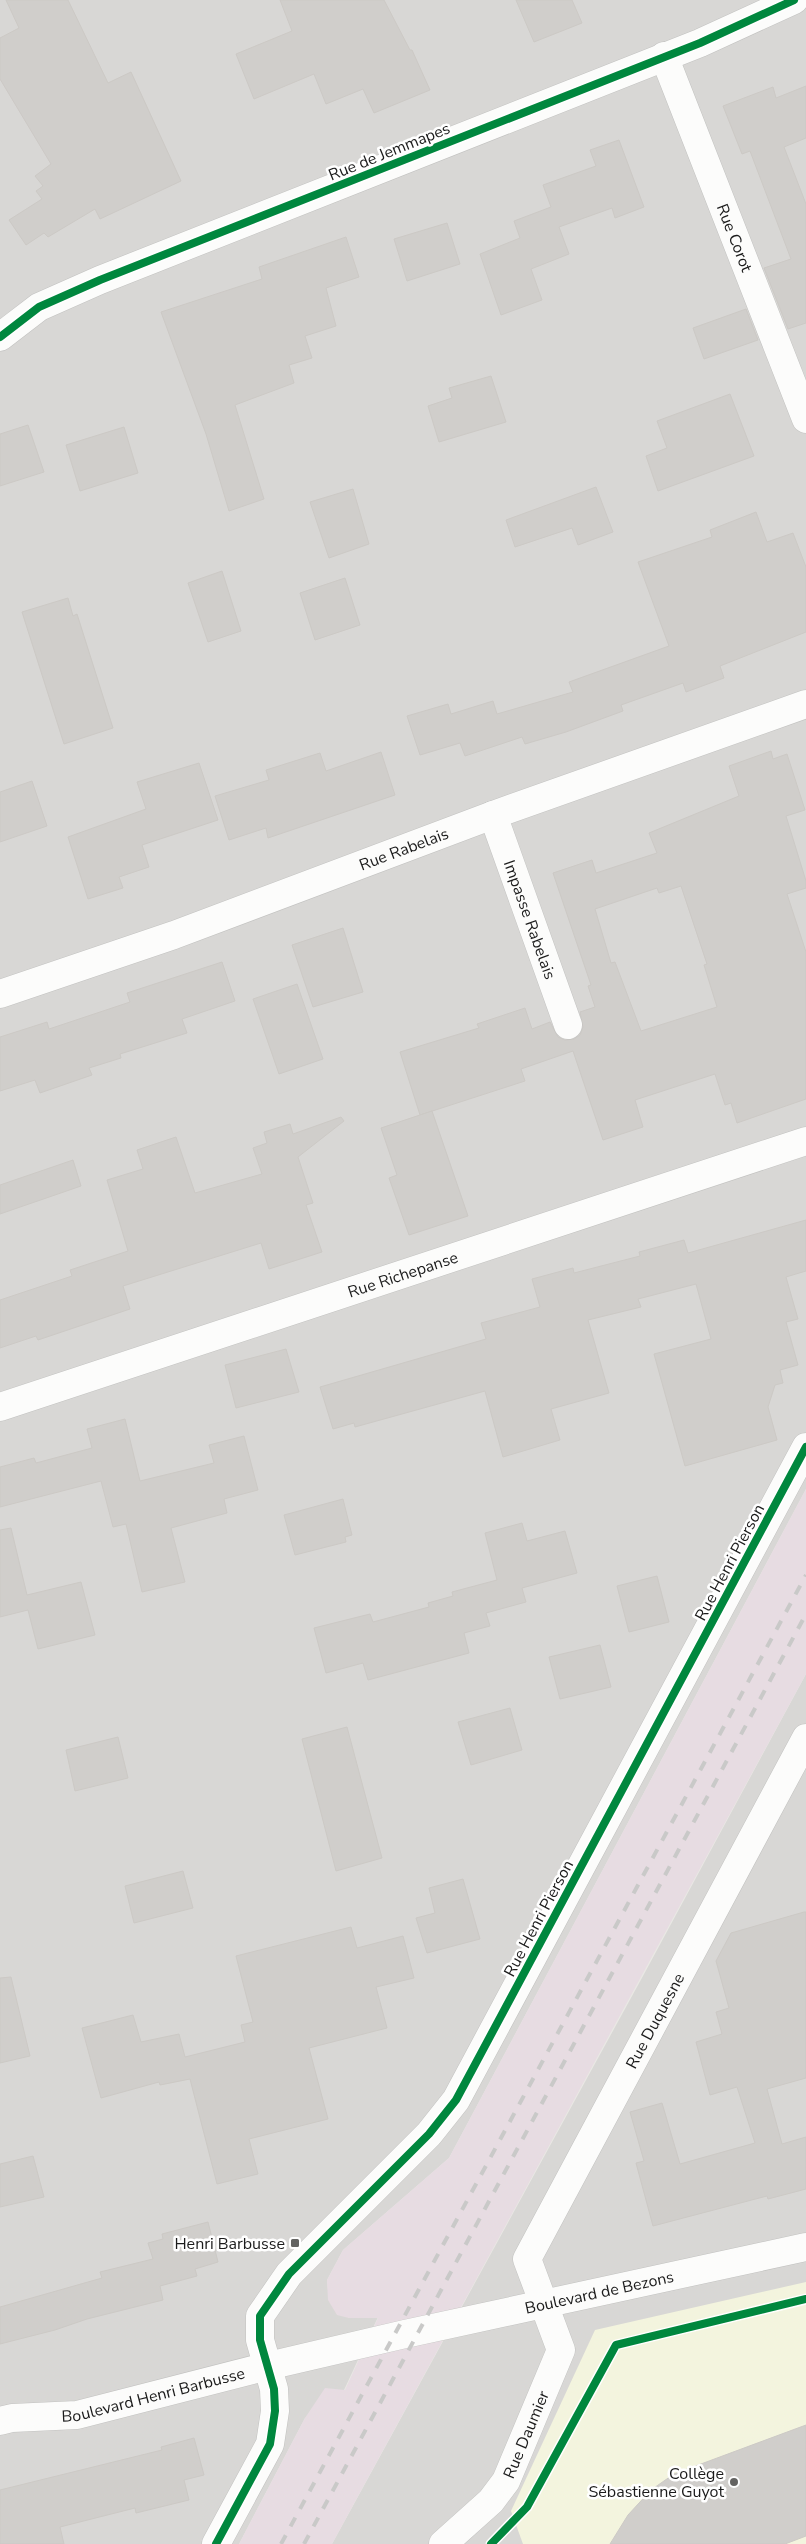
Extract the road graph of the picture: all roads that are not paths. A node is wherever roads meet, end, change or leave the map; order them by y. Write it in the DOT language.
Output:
graph roads {
  1 [pos="794,0"];
  2 [pos="664,56"];
  3 [pos="0,337"];
  4 [pos="806,419"];
  5 [pos="806,704"];
  6 [pos="493,815"];
  7 [pos="0,994"];
  8 [pos="568,1025"];
  9 [pos="806,1141"];
  10 [pos="0,1407"];
  11 [pos="806,1447"];
  12 [pos="806,1738"];
  13 [pos="806,2247"];
  14 [pos="544,2305"];
  15 [pos="392,2337"];
  16 [pos="268,2366"];
  17 [pos="0,2421"];
  18 [pos="216,2544"];
  19 [pos="443,2544"];
  1 -- 2 [label="street, Rue de Jemmapes"];
  2 -- 3 [label="street, Rue de Jemmapes"];
  2 -- 4 [label="street, Rue Corot"];
  5 -- 6 [label="street, Rue Rabelais"];
  6 -- 7 [label="street, Rue Rabelais"];
  6 -- 8 [label="street, Impasse Rabelais"];
  9 -- 10 [label="street, Rue Richepanse"];
  11 -- 16 [label="street, Rue Henri Pierson"];
  12 -- 14 [label="street, Rue Duquesne"];
  13 -- 14 [label="street, Boulevard de Bezons"];
  14 -- 15 [label="street, Boulevard de Bezons"];
  14 -- 19 [label="street, Rue Daumier"];
  15 -- 16 [label="street, Boulevard Henri Barbusse"];
  16 -- 17 [label="street, Boulevard Henri Barbusse"];
  16 -- 18 [label="street, Rue Henri Pierson"];
}
